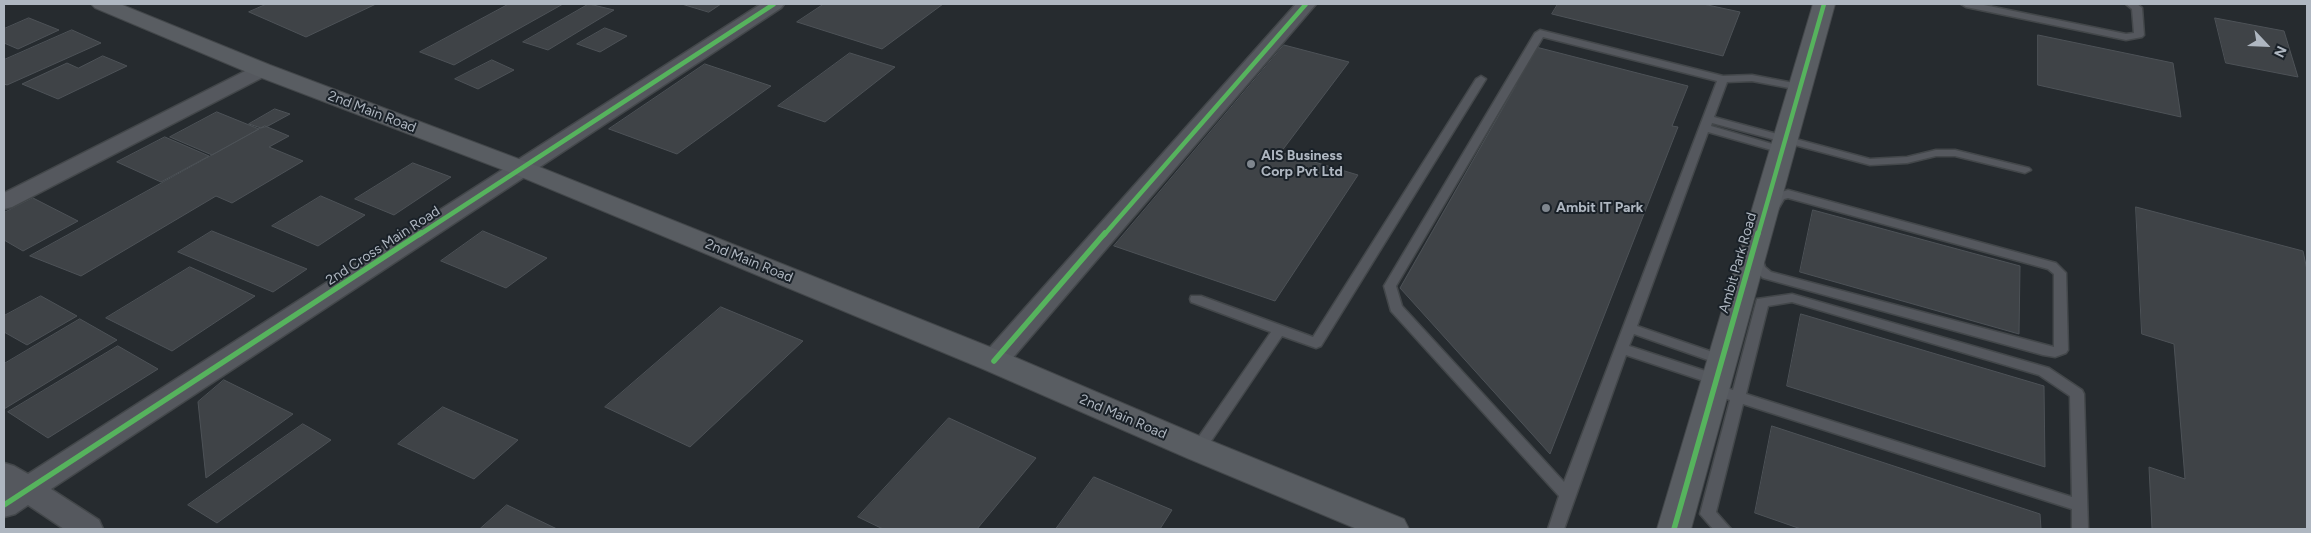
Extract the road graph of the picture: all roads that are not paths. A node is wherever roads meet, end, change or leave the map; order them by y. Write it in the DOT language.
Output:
graph roads {
  1 [pos="102,4"];
  2 [pos="774,4"];
  3 [pos="1306,4"];
  4 [pos="1824,4"];
  5 [pos="1966,4"];
  6 [pos="2131,4"];
  7 [pos="262,70"];
  8 [pos="1481,79"];
  9 [pos="1723,79"];
  10 [pos="1800,87"];
  11 [pos="1706,124"];
  12 [pos="1783,146"];
  13 [pos="523,169"];
  14 [pos="2025,170"];
  15 [pos="4,202"];
  16 [pos="1767,215"];
  17 [pos="1755,259"];
  18 [pos="1196,299"];
  19 [pos="1630,328"];
  20 [pos="1279,330"];
  21 [pos="1623,349"];
  22 [pos="994,361"];
  23 [pos="1723,381"];
  24 [pos="1198,449"];
  25 [pos="12,490"];
  26 [pos="1567,495"];
  27 [pos="2080,506"];
  28 [pos="88,529"];
  29 [pos="1392,529"];
  30 [pos="1556,529"];
  31 [pos="1674,529"];
  32 [pos="1723,529"];
  33 [pos="2080,529"];
  1 -- 7 [label="main road, 2nd Main Road"];
  2 -- 13 [label="street, 2nd Cross Main Road"];
  3 -- 22 [label="street"];
  4 -- 10 [label="main road, Ambit Park Road"];
  5 -- 6 [label="lane"];
  7 -- 13 [label="main road, 2nd Main Road"];
  7 -- 15 [label="street"];
  8 -- 20 [label="lane"];
  9 -- 10 [label="lane"];
  9 -- 11 [label="lane"];
  9 -- 26 [label="lane"];
  10 -- 12 [label="main road, Ambit Park Road"];
  11 -- 12 [label="lane"];
  11 -- 19 [label="lane"];
  12 -- 14 [label="lane"];
  12 -- 16 [label="main road, Ambit Park Road"];
  13 -- 22 [label="main road, 2nd Main Road"];
  13 -- 25 [label="street, 2nd Cross Main Road"];
  16 -- 17 [label="main road, Ambit Park Road"];
  16 -- 17 [label="lane"];
  17 -- 23 [label="main road, Ambit Park Road"];
  18 -- 20 [label="lane"];
  19 -- 21 [label="lane"];
  19 -- 23 [label="lane"];
  20 -- 24 [label="lane"];
  21 -- 23 [label="lane"];
  21 -- 26 [label="lane"];
  22 -- 24 [label="main road, 2nd Main Road"];
  23 -- 27 [label="lane"];
  23 -- 27 [label="lane"];
  23 -- 31 [label="main road, Ambit Park Road"];
  23 -- 32 [label="lane"];
  24 -- 29 [label="main road, 2nd Main Road"];
  25 -- 28 [label="street"];
  26 -- 30 [label="lane"];
  27 -- 33 [label="lane"];
}
